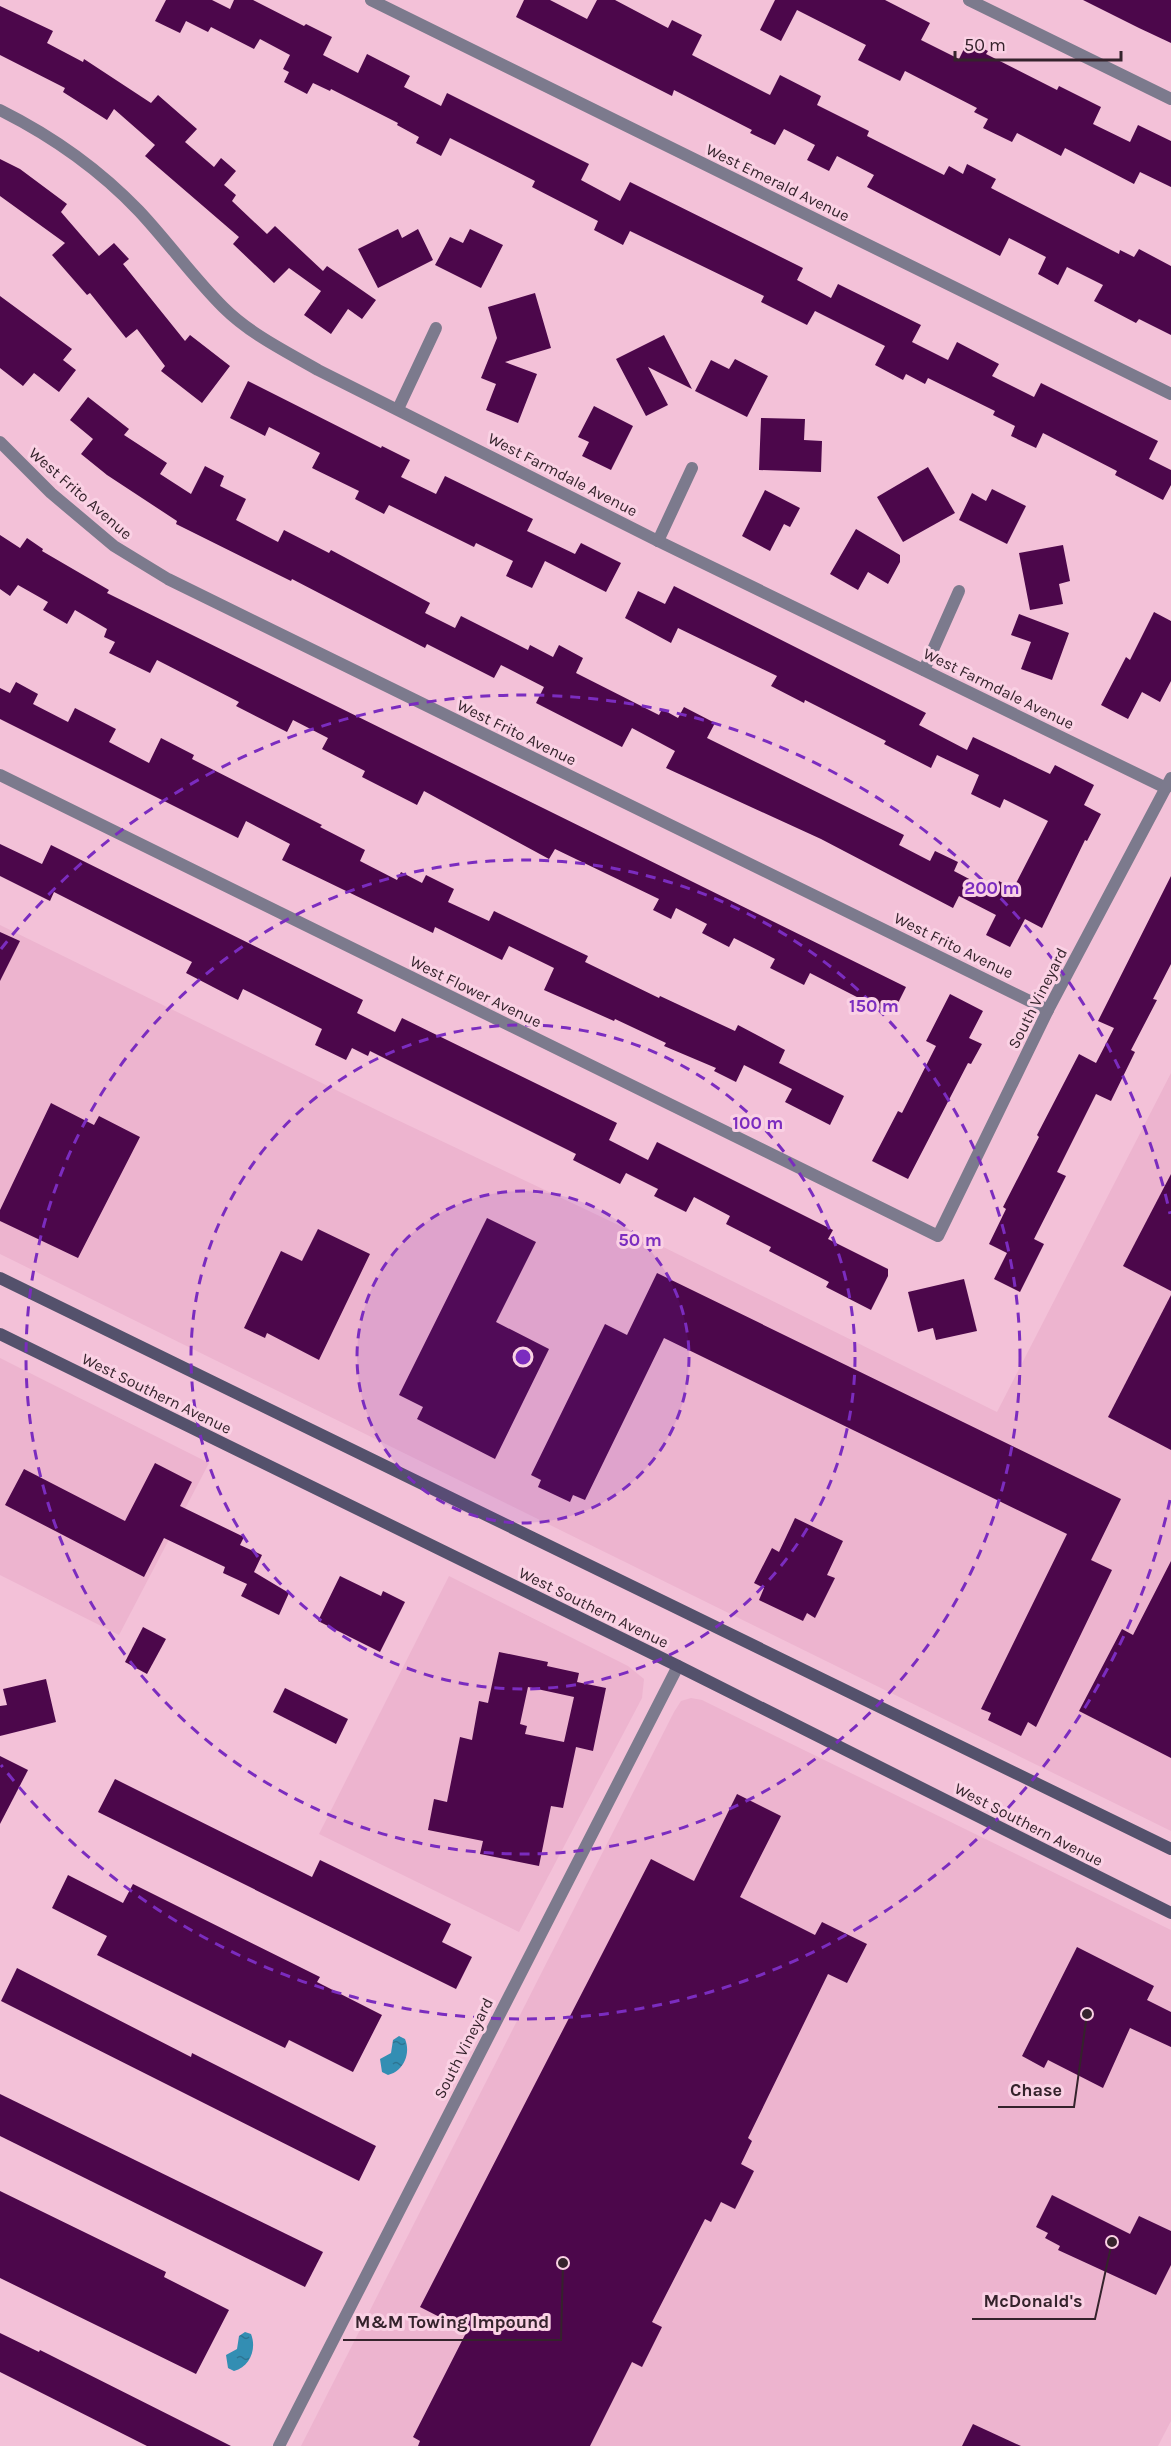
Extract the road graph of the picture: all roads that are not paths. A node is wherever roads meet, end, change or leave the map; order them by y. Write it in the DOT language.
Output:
graph roads {
  1 [pos="371,0"];
  2 [pos="969,0"];
  3 [pos="1171,99"];
  4 [pos="0,110"];
  5 [pos="436,328"];
  6 [pos="1171,394"];
  7 [pos="398,409"];
  8 [pos="0,442"];
  9 [pos="692,468"];
  10 [pos="658,540"];
  11 [pos="959,591"];
  12 [pos="924,670"];
  13 [pos="0,775"];
  14 [pos="1169,783"];
  15 [pos="1048,1010"];
  16 [pos="938,1236"];
  17 [pos="0,1278"];
  18 [pos="0,1334"];
  19 [pos="678,1666"];
  20 [pos="1171,1849"];
  21 [pos="1171,1913"];
  22 [pos="279,2446"];
  1 -- 6 [label="street, West Emerald Avenue"];
  2 -- 3 [label="street"];
  4 -- 7 [label="street, West Farmdale Avenue"];
  5 -- 7 [label="street"];
  7 -- 10 [label="street, West Farmdale Avenue"];
  8 -- 15 [label="street, West Frito Avenue"];
  9 -- 10 [label="street"];
  10 -- 12 [label="street, West Farmdale Avenue"];
  11 -- 12 [label="street"];
  12 -- 14 [label="street, West Farmdale Avenue"];
  13 -- 16 [label="street, West Flower Avenue"];
  14 -- 15 [label="street, South Vineyard"];
  15 -- 16 [label="street, South Vineyard"];
  17 -- 20 [label="main road, West Southern Avenue"];
  18 -- 19 [label="main road, West Southern Avenue"];
  19 -- 21 [label="main road, West Southern Avenue"];
  19 -- 22 [label="street, South Vineyard"];
}
